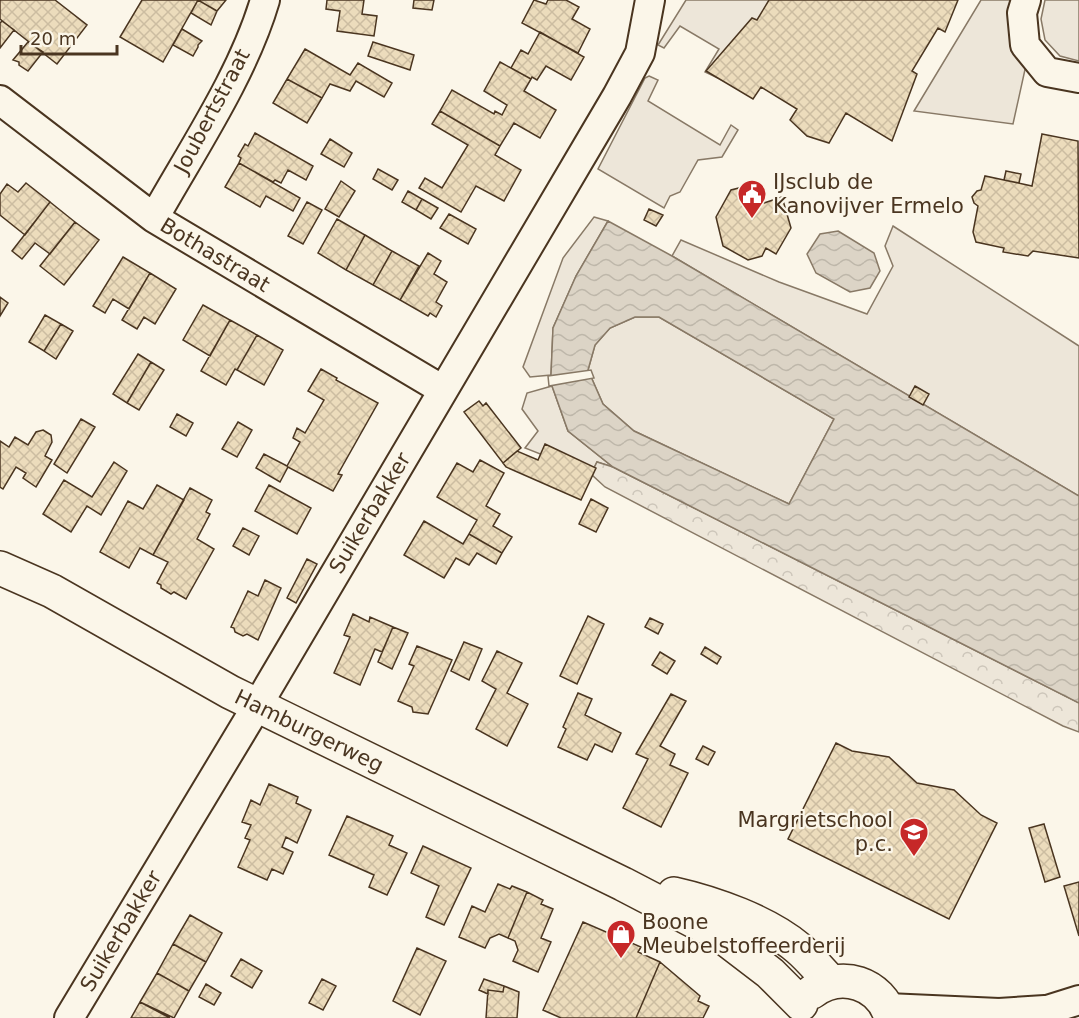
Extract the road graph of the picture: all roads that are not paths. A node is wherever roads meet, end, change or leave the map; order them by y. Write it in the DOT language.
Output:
graph roads {
  1 [pos="265,0"];
  2 [pos="650,0"];
  3 [pos="1026,0"];
  4 [pos="1079,78"];
  5 [pos="0,100"];
  6 [pos="154,219"];
  7 [pos="443,390"];
  8 [pos="0,568"];
  9 [pos="257,706"];
  10 [pos="623,884"];
  11 [pos="831,982"];
  12 [pos="1079,1000"];
  13 [pos="798,1011"];
  14 [pos="889,1013"];
  15 [pos="1033,1014"];
  16 [pos="69,1018"];
  1 -- 6 [label="street, Joubertstraat"];
  2 -- 7 [label="street, Suikerbakker"];
  3 -- 4 [label="street"];
  5 -- 6 [label="street, Bothastraat"];
  6 -- 7 [label="street, Bothastraat"];
  7 -- 9 [label="street, Suikerbakker"];
  8 -- 9 [label="street, Hamburgerweg"];
  9 -- 10 [label="street, Hamburgerweg"];
  9 -- 16 [label="street, Suikerbakker"];
  10 -- 11 [label="street, Hamburgerweg"];
  10 -- 13 [label="street, Hamburgerweg"];
  11 -- 13 [label="street"];
  11 -- 14 [label="street"];
  12 -- 15 [label="street"];
  14 -- 15 [label="street"];
}
